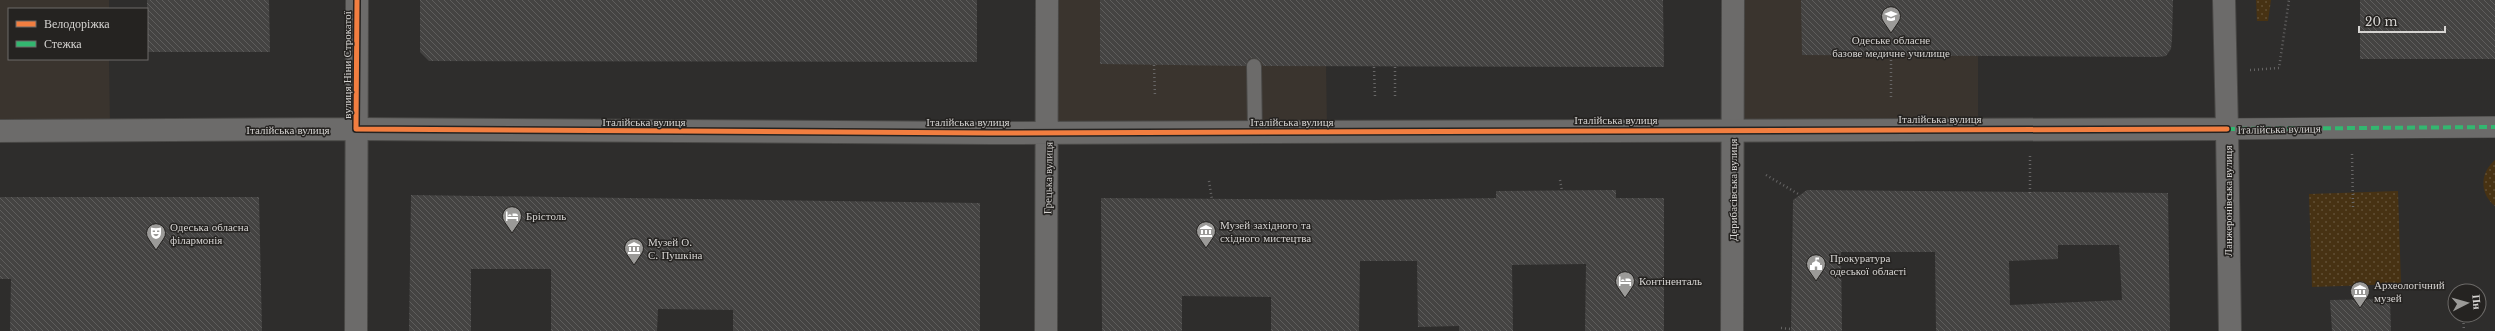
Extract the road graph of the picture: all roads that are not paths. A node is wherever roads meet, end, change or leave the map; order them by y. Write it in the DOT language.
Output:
graph roads {
  1 [pos="357,0"];
  2 [pos="1048,0"];
  3 [pos="1733,0"];
  4 [pos="2224,0"];
  5 [pos="1254,66"];
  6 [pos="2495,127"];
  7 [pos="356,129"];
  8 [pos="1733,130"];
  9 [pos="2228,130"];
  10 [pos="0,131"];
  11 [pos="1048,131"];
  12 [pos="1255,132"];
  13 [pos="356,331"];
  14 [pos="1046,331"];
  15 [pos="1732,331"];
  16 [pos="2230,331"];
  1 -- 7 [label="street, вулиця Ніни Строкатої"];
  2 -- 11 [label="street, Грецька вулиця"];
  3 -- 8 [label="street, Дерибасівська вулиця"];
  4 -- 9 [label="street, Ланжеронівська вулиця"];
  5 -- 12 [label="lane"];
  6 -- 9 [label="street, Італійська вулиця"];
  7 -- 10 [label="street, Італійська вулиця"];
  7 -- 11 [label="street, Італійська вулиця"];
  7 -- 13 [label="street, вулиця Ніни Строкатої"];
  8 -- 9 [label="street, Італійська вулиця"];
  8 -- 12 [label="street, Італійська вулиця"];
  8 -- 15 [label="street, Дерибасівська вулиця"];
  9 -- 16 [label="street, Ланжеронівська вулиця"];
  11 -- 12 [label="street, Італійська вулиця"];
  11 -- 14 [label="street, Грецька вулиця"];
}
